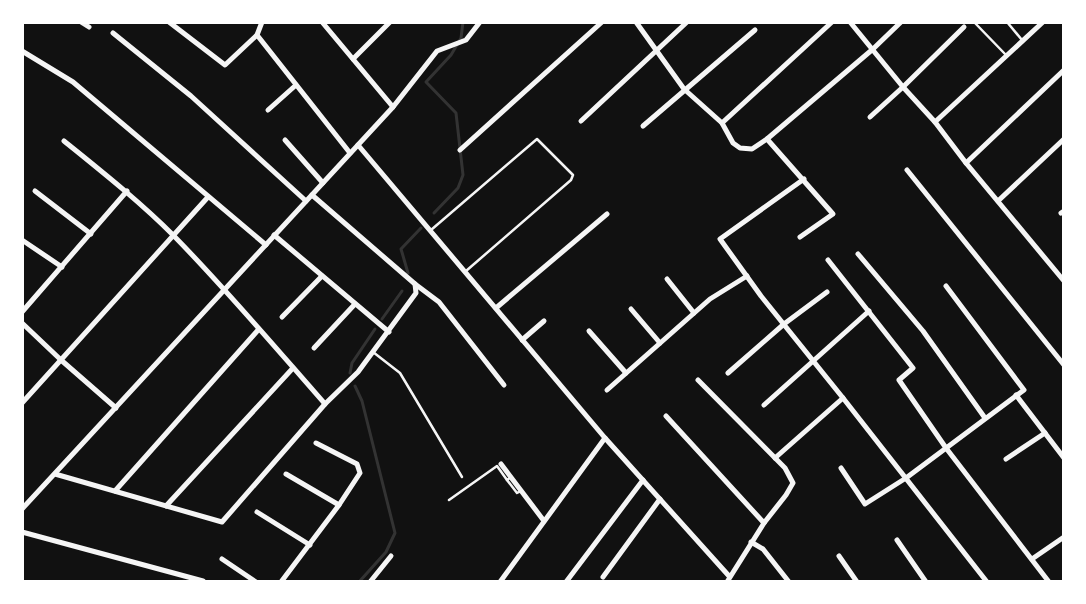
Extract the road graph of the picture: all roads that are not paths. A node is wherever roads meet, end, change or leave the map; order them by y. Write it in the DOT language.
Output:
graph roads {
  1 [pos="81,22"];
  2 [pos="169,22"];
  3 [pos="262,22"];
  4 [pos="322,22"];
  5 [pos="390,22"];
  6 [pos="480,22"];
  7 [pos="602,22"];
  8 [pos="636,22"];
  9 [pos="687,22"];
  10 [pos="832,22"];
  11 [pos="850,22"];
  12 [pos="901,22"];
  13 [pos="974,22"];
  14 [pos="1007,22"];
  15 [pos="1043,22"];
  16 [pos="89,27"];
  17 [pos="964,27"];
  18 [pos="755,30"];
  19 [pos="113,33"];
  20 [pos="256,35"];
  21 [pos="1023,41"];
  22 [pos="873,49"];
  23 [pos="656,50"];
  24 [pos="22,51"];
  25 [pos="1007,56"];
  26 [pos="353,59"];
  27 [pos="1064,70"];
  28 [pos="296,85"];
  29 [pos="903,87"];
  30 [pos="684,89"];
  31 [pos="393,107"];
  32 [pos="268,110"];
  33 [pos="870,117"];
  34 [pos="581,121"];
  35 [pos="935,122"];
  36 [pos="722,123"];
  37 [pos="643,126"];
  38 [pos="768,139"];
  39 [pos="1064,139"];
  40 [pos="285,140"];
  41 [pos="64,141"];
  42 [pos="358,145"];
  43 [pos="460,150"];
  44 [pos="350,153"];
  45 [pos="966,163"];
  46 [pos="907,170"];
  47 [pos="804,180"];
  48 [pos="323,183"];
  49 [pos="35,191"];
  50 [pos="127,191"];
  51 [pos="312,195"];
  52 [pos="208,197"];
  53 [pos="306,201"];
  54 [pos="998,201"];
  55 [pos="607,214"];
  56 [pos="430,231"];
  57 [pos="90,234"];
  58 [pos="173,235"];
  59 [pos="274,235"];
  60 [pos="800,237"];
  61 [pos="22,240"];
  62 [pos="266,245"];
  63 [pos="858,254"];
  64 [pos="828,260"];
  65 [pos="62,267"];
  66 [pos="465,272"];
  67 [pos="322,276"];
  68 [pos="747,276"];
  69 [pos="667,279"];
  70 [pos="1064,281"];
  71 [pos="415,284"];
  72 [pos="946,286"];
  73 [pos="224,289"];
  74 [pos="827,292"];
  75 [pos="355,304"];
  76 [pos="496,308"];
  77 [pos="631,308"];
  78 [pos="869,311"];
  79 [pos="22,312"];
  80 [pos="694,313"];
  81 [pos="282,318"];
  82 [pos="544,322"];
  83 [pos="22,323"];
  84 [pos="784,324"];
  85 [pos="259,329"];
  86 [pos="589,330"];
  87 [pos="388,332"];
  88 [pos="522,340"];
  89 [pos="660,343"];
  90 [pos="314,348"];
  91 [pos="373,352"];
  92 [pos="61,360"];
  93 [pos="813,361"];
  94 [pos="1064,365"];
  95 [pos="293,368"];
  96 [pos="626,373"];
  97 [pos="728,373"];
  98 [pos="698,380"];
  99 [pos="504,385"];
  100 [pos="607,390"];
  101 [pos="1016,395"];
  102 [pos="843,398"];
  103 [pos="22,403"];
  104 [pos="325,404"];
  105 [pos="764,405"];
  106 [pos="116,408"];
  107 [pos="666,416"];
  108 [pos="985,418"];
  109 [pos="1045,433"];
  110 [pos="605,438"];
  111 [pos="316,443"];
  112 [pos="946,448"];
  113 [pos="776,458"];
  114 [pos="1064,458"];
  115 [pos="1006,460"];
  116 [pos="501,464"];
  117 [pos="841,468"];
  118 [pos="55,474"];
  119 [pos="286,474"];
  120 [pos="462,477"];
  121 [pos="509,478"];
  122 [pos="906,478"];
  123 [pos="643,480"];
  124 [pos="115,491"];
  125 [pos="660,499"];
  126 [pos="449,500"];
  127 [pos="339,505"];
  128 [pos="166,506"];
  129 [pos="22,509"];
  130 [pos="257,512"];
  131 [pos="544,521"];
  132 [pos="764,523"];
  133 [pos="22,532"];
  134 [pos="1064,537"];
  135 [pos="897,540"];
  136 [pos="751,542"];
  137 [pos="310,546"];
  138 [pos="391,556"];
  139 [pos="839,556"];
  140 [pos="222,559"];
  141 [pos="1032,559"];
  142 [pos="603,577"];
  143 [pos="728,579"];
  144 [pos="203,581"];
  145 [pos="256,582"];
  146 [pos="281,582"];
  147 [pos="370,582"];
  148 [pos="500,582"];
  149 [pos="566,582"];
  150 [pos="789,582"];
  151 [pos="857,582"];
  152 [pos="926,582"];
  153 [pos="987,582"];
  154 [pos="1049,582"];
  1 -- 16 [label="street"];
  2 -- 20 [label="street"];
  3 -- 20 [label="street"];
  4 -- 26 [label="street"];
  5 -- 26 [label="street"];
  6 -- 31 [label="street"];
  7 -- 43 [label="street"];
  8 -- 23 [label="street"];
  9 -- 23 [label="street"];
  10 -- 36 [label="street"];
  11 -- 22 [label="street"];
  12 -- 22 [label="street"];
  13 -- 25 [label="lane"];
  14 -- 21 [label="lane"];
  15 -- 21 [label="street"];
  17 -- 29 [label="street"];
  18 -- 30 [label="street"];
  19 -- 53 [label="street"];
  20 -- 28 [label="street"];
  21 -- 25 [label="street"];
  22 -- 29 [label="street"];
  22 -- 38 [label="street"];
  23 -- 30 [label="street"];
  23 -- 34 [label="street"];
  24 -- 52 [label="street"];
  25 -- 35 [label="street"];
  26 -- 31 [label="street"];
  27 -- 45 [label="street"];
  28 -- 32 [label="street"];
  28 -- 44 [label="street"];
  29 -- 33 [label="street"];
  29 -- 35 [label="street"];
  30 -- 36 [label="street"];
  30 -- 37 [label="street"];
  31 -- 42 [label="street"];
  35 -- 45 [label="street"];
  36 -- 38 [label="street"];
  38 -- 47 [label="street"];
  39 -- 54 [label="street"];
  40 -- 48 [label="street"];
  41 -- 50 [label="street"];
  42 -- 44 [label="street"];
  42 -- 56 [label="street"];
  44 -- 48 [label="street"];
  45 -- 54 [label="street"];
  46 -- 94 [label="street"];
  47 -- 60 [label="street"];
  47 -- 68 [label="street"];
  48 -- 51 [label="street"];
  49 -- 57 [label="street"];
  50 -- 57 [label="street"];
  50 -- 58 [label="street"];
  51 -- 53 [label="street"];
  51 -- 71 [label="street"];
  52 -- 58 [label="street"];
  52 -- 62 [label="street"];
  53 -- 59 [label="street"];
  54 -- 70 [label="street"];
  55 -- 76 [label="street"];
  56 -- 66 [label="street"];
  56 -- 66 [label="lane"];
  57 -- 65 [label="street"];
  58 -- 73 [label="street"];
  58 -- 92 [label="street"];
  59 -- 62 [label="street"];
  59 -- 67 [label="street"];
  61 -- 65 [label="street"];
  62 -- 73 [label="street"];
  63 -- 108 [label="street"];
  64 -- 78 [label="street"];
  65 -- 79 [label="street"];
  66 -- 76 [label="street"];
  67 -- 75 [label="street"];
  67 -- 81 [label="street"];
  68 -- 80 [label="street"];
  68 -- 84 [label="street"];
  69 -- 80 [label="street"];
  71 -- 87 [label="street"];
  71 -- 99 [label="street"];
  72 -- 101 [label="street"];
  73 -- 85 [label="street"];
  73 -- 106 [label="street"];
  74 -- 84 [label="street"];
  75 -- 87 [label="street"];
  75 -- 90 [label="street"];
  76 -- 88 [label="street"];
  77 -- 89 [label="street"];
  78 -- 93 [label="street"];
  78 -- 112 [label="street"];
  80 -- 89 [label="street"];
  82 -- 88 [label="street"];
  83 -- 92 [label="street"];
  84 -- 93 [label="street"];
  84 -- 97 [label="street"];
  85 -- 95 [label="street"];
  85 -- 124 [label="street"];
  86 -- 96 [label="street"];
  87 -- 91 [label="street"];
  88 -- 110 [label="street"];
  89 -- 96 [label="street"];
  91 -- 104 [label="street"];
  91 -- 120 [label="lane"];
  92 -- 103 [label="street"];
  92 -- 106 [label="street"];
  93 -- 102 [label="street"];
  93 -- 105 [label="street"];
  95 -- 104 [label="street"];
  95 -- 128 [label="street"];
  96 -- 100 [label="street"];
  98 -- 113 [label="street"];
  101 -- 108 [label="street"];
  101 -- 109 [label="street"];
  102 -- 113 [label="street"];
  102 -- 122 [label="street"];
  104 -- 128 [label="street"];
  106 -- 118 [label="street"];
  107 -- 132 [label="street"];
  108 -- 112 [label="street"];
  109 -- 114 [label="street"];
  109 -- 115 [label="street"];
  110 -- 123 [label="street"];
  110 -- 131 [label="street"];
  111 -- 127 [label="street"];
  112 -- 122 [label="street"];
  112 -- 141 [label="street"];
  113 -- 132 [label="street"];
  116 -- 121 [label="street"];
  117 -- 122 [label="street"];
  118 -- 124 [label="street"];
  118 -- 129 [label="street"];
  119 -- 127 [label="street"];
  121 -- 126 [label="lane"];
  121 -- 131 [label="street"];
  122 -- 153 [label="street"];
  123 -- 125 [label="street"];
  123 -- 149 [label="street"];
  124 -- 128 [label="street"];
  125 -- 142 [label="street"];
  125 -- 143 [label="street"];
  127 -- 137 [label="street"];
  130 -- 137 [label="street"];
  131 -- 148 [label="street"];
  132 -- 136 [label="street"];
  133 -- 144 [label="street"];
  134 -- 141 [label="street"];
  135 -- 152 [label="street"];
  136 -- 143 [label="street"];
  136 -- 150 [label="street"];
  137 -- 146 [label="street"];
  138 -- 147 [label="street"];
  139 -- 151 [label="street"];
  140 -- 145 [label="street"];
  141 -- 154 [label="street"];
}
